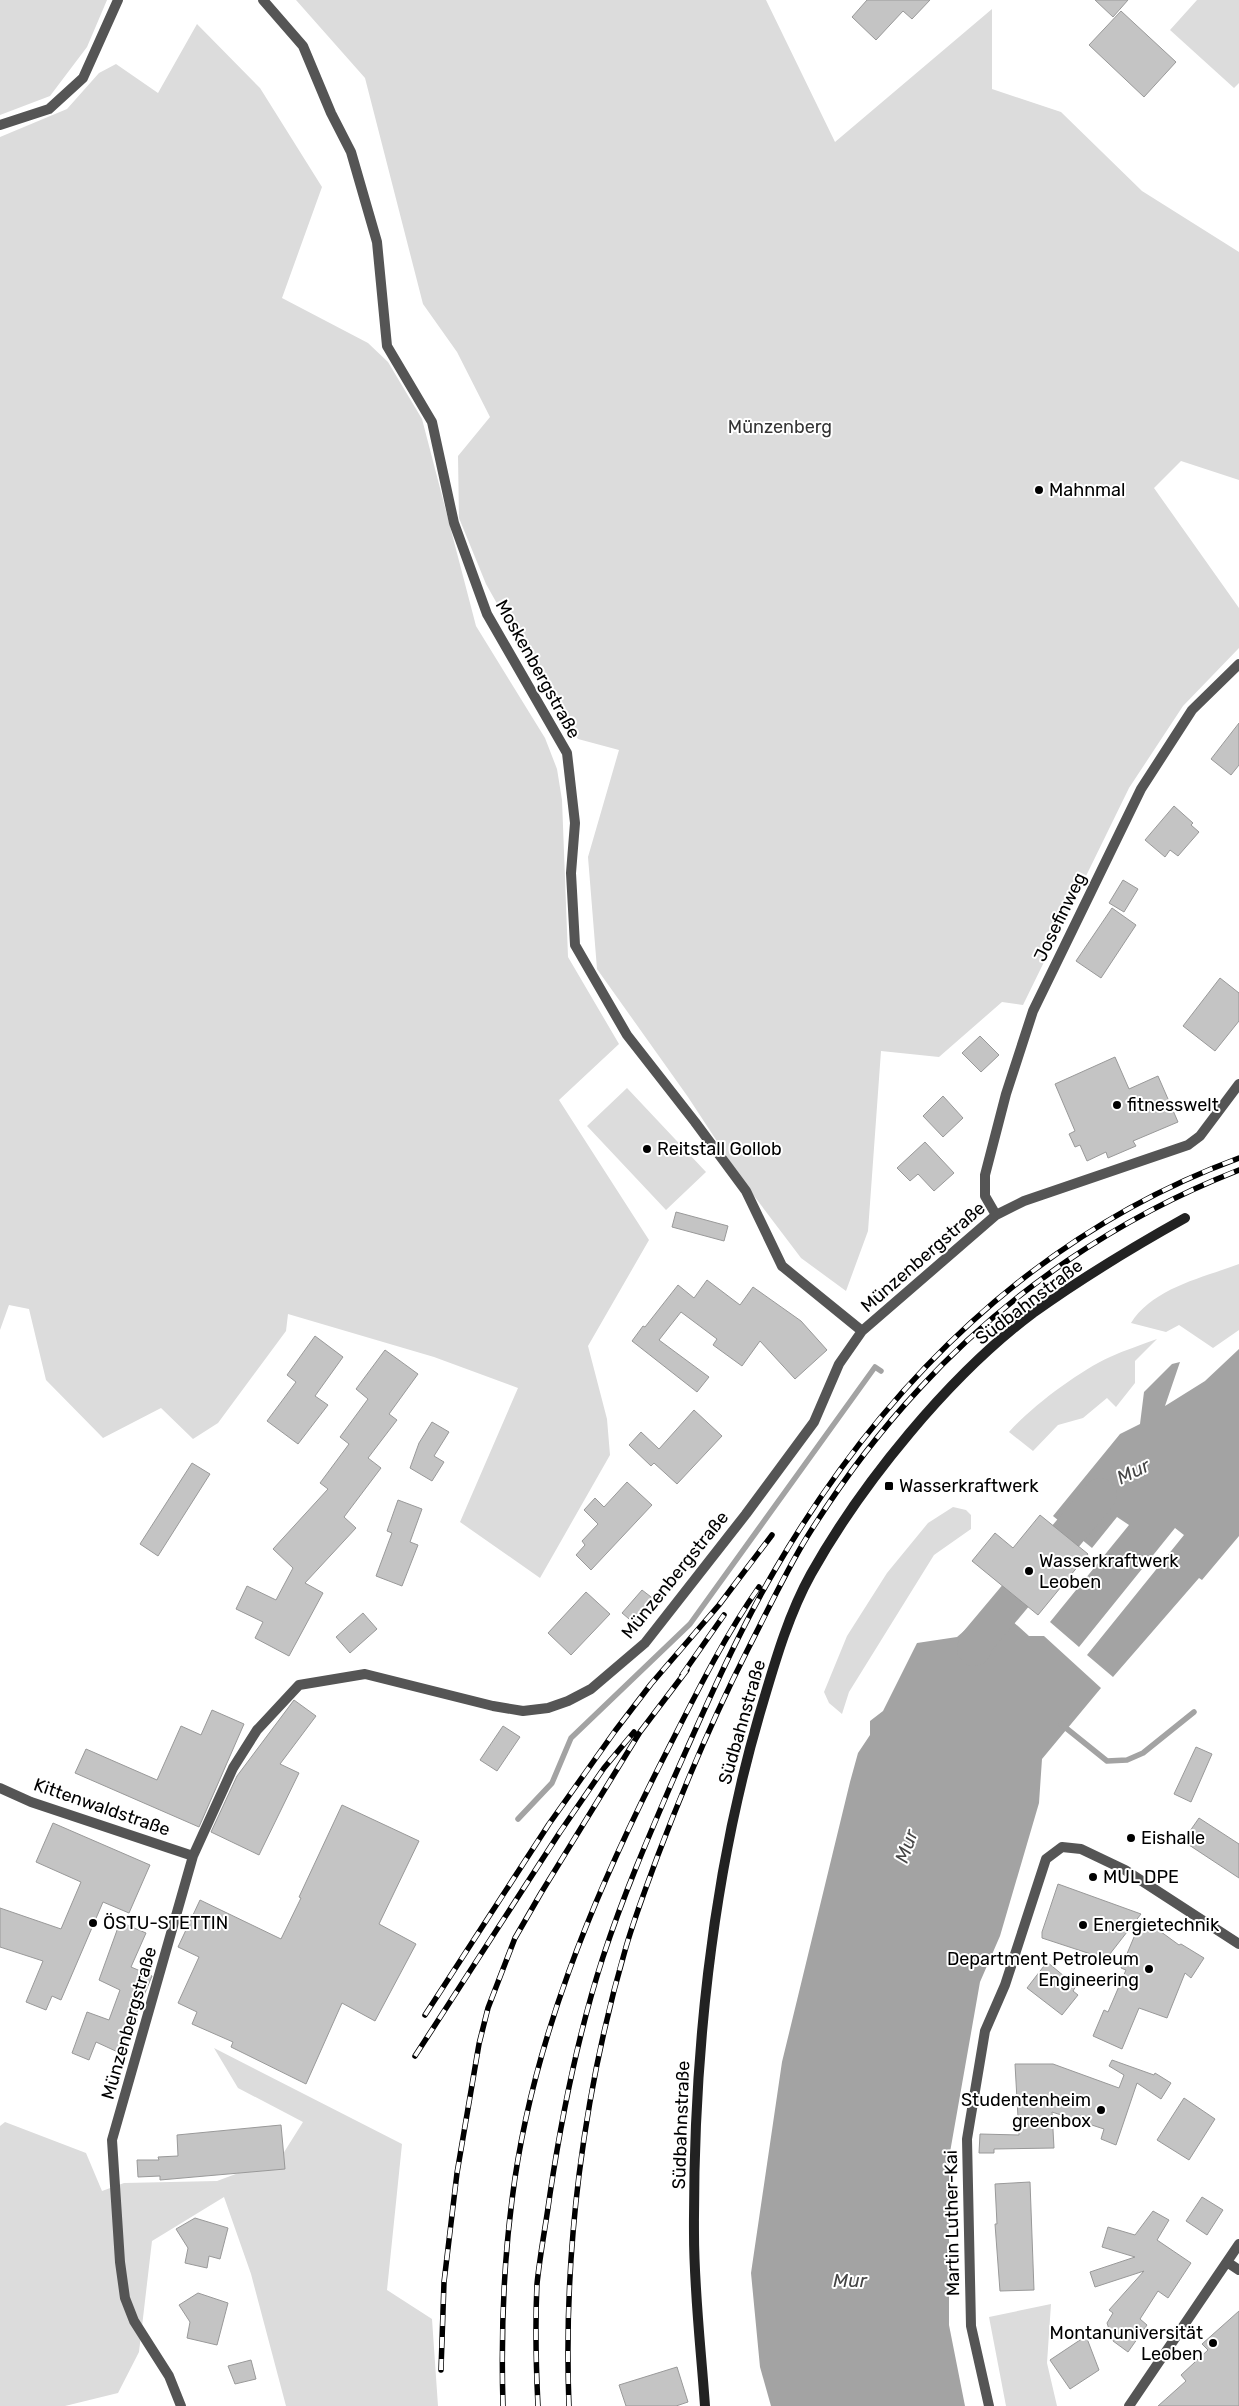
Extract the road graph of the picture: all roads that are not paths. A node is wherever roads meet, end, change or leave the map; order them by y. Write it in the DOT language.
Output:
graph roads {
  1 [pos="118,0"];
  2 [pos="263,0"];
  3 [pos="0,125"];
  4 [pos="1239,664"];
  5 [pos="1239,1084"];
  6 [pos="996,1215"];
  7 [pos="1185,1218"];
  8 [pos="862,1331"];
  9 [pos="0,1788"];
  10 [pos="193,1856"];
  11 [pos="1239,1944"];
  12 [pos="1239,2244"];
  13 [pos="1227,2262"];
  14 [pos="1239,2270"];
  15 [pos="181,2406"];
  16 [pos="705,2406"];
  17 [pos="989,2406"];
  18 [pos="1129,2406"];
  1 -- 3 [label="street"];
  2 -- 8 [label="street, Moskenbergstraße"];
  4 -- 6 [label="street, Josefinweg"];
  5 -- 6 [label="street, Münzenbergstraße"];
  6 -- 8 [label="street, Münzenbergstraße"];
  7 -- 16 [label="main road, Südbahnstraße"];
  8 -- 10 [label="street, Münzenbergstraße"];
  9 -- 10 [label="street, Kittenwaldstraße"];
  10 -- 15 [label="street, Münzenbergstraße"];
  11 -- 17 [label="street, Martin Luther-Kai"];
  12 -- 13 [label="street"];
  13 -- 14 [label="street"];
  13 -- 18 [label="street"];
}
